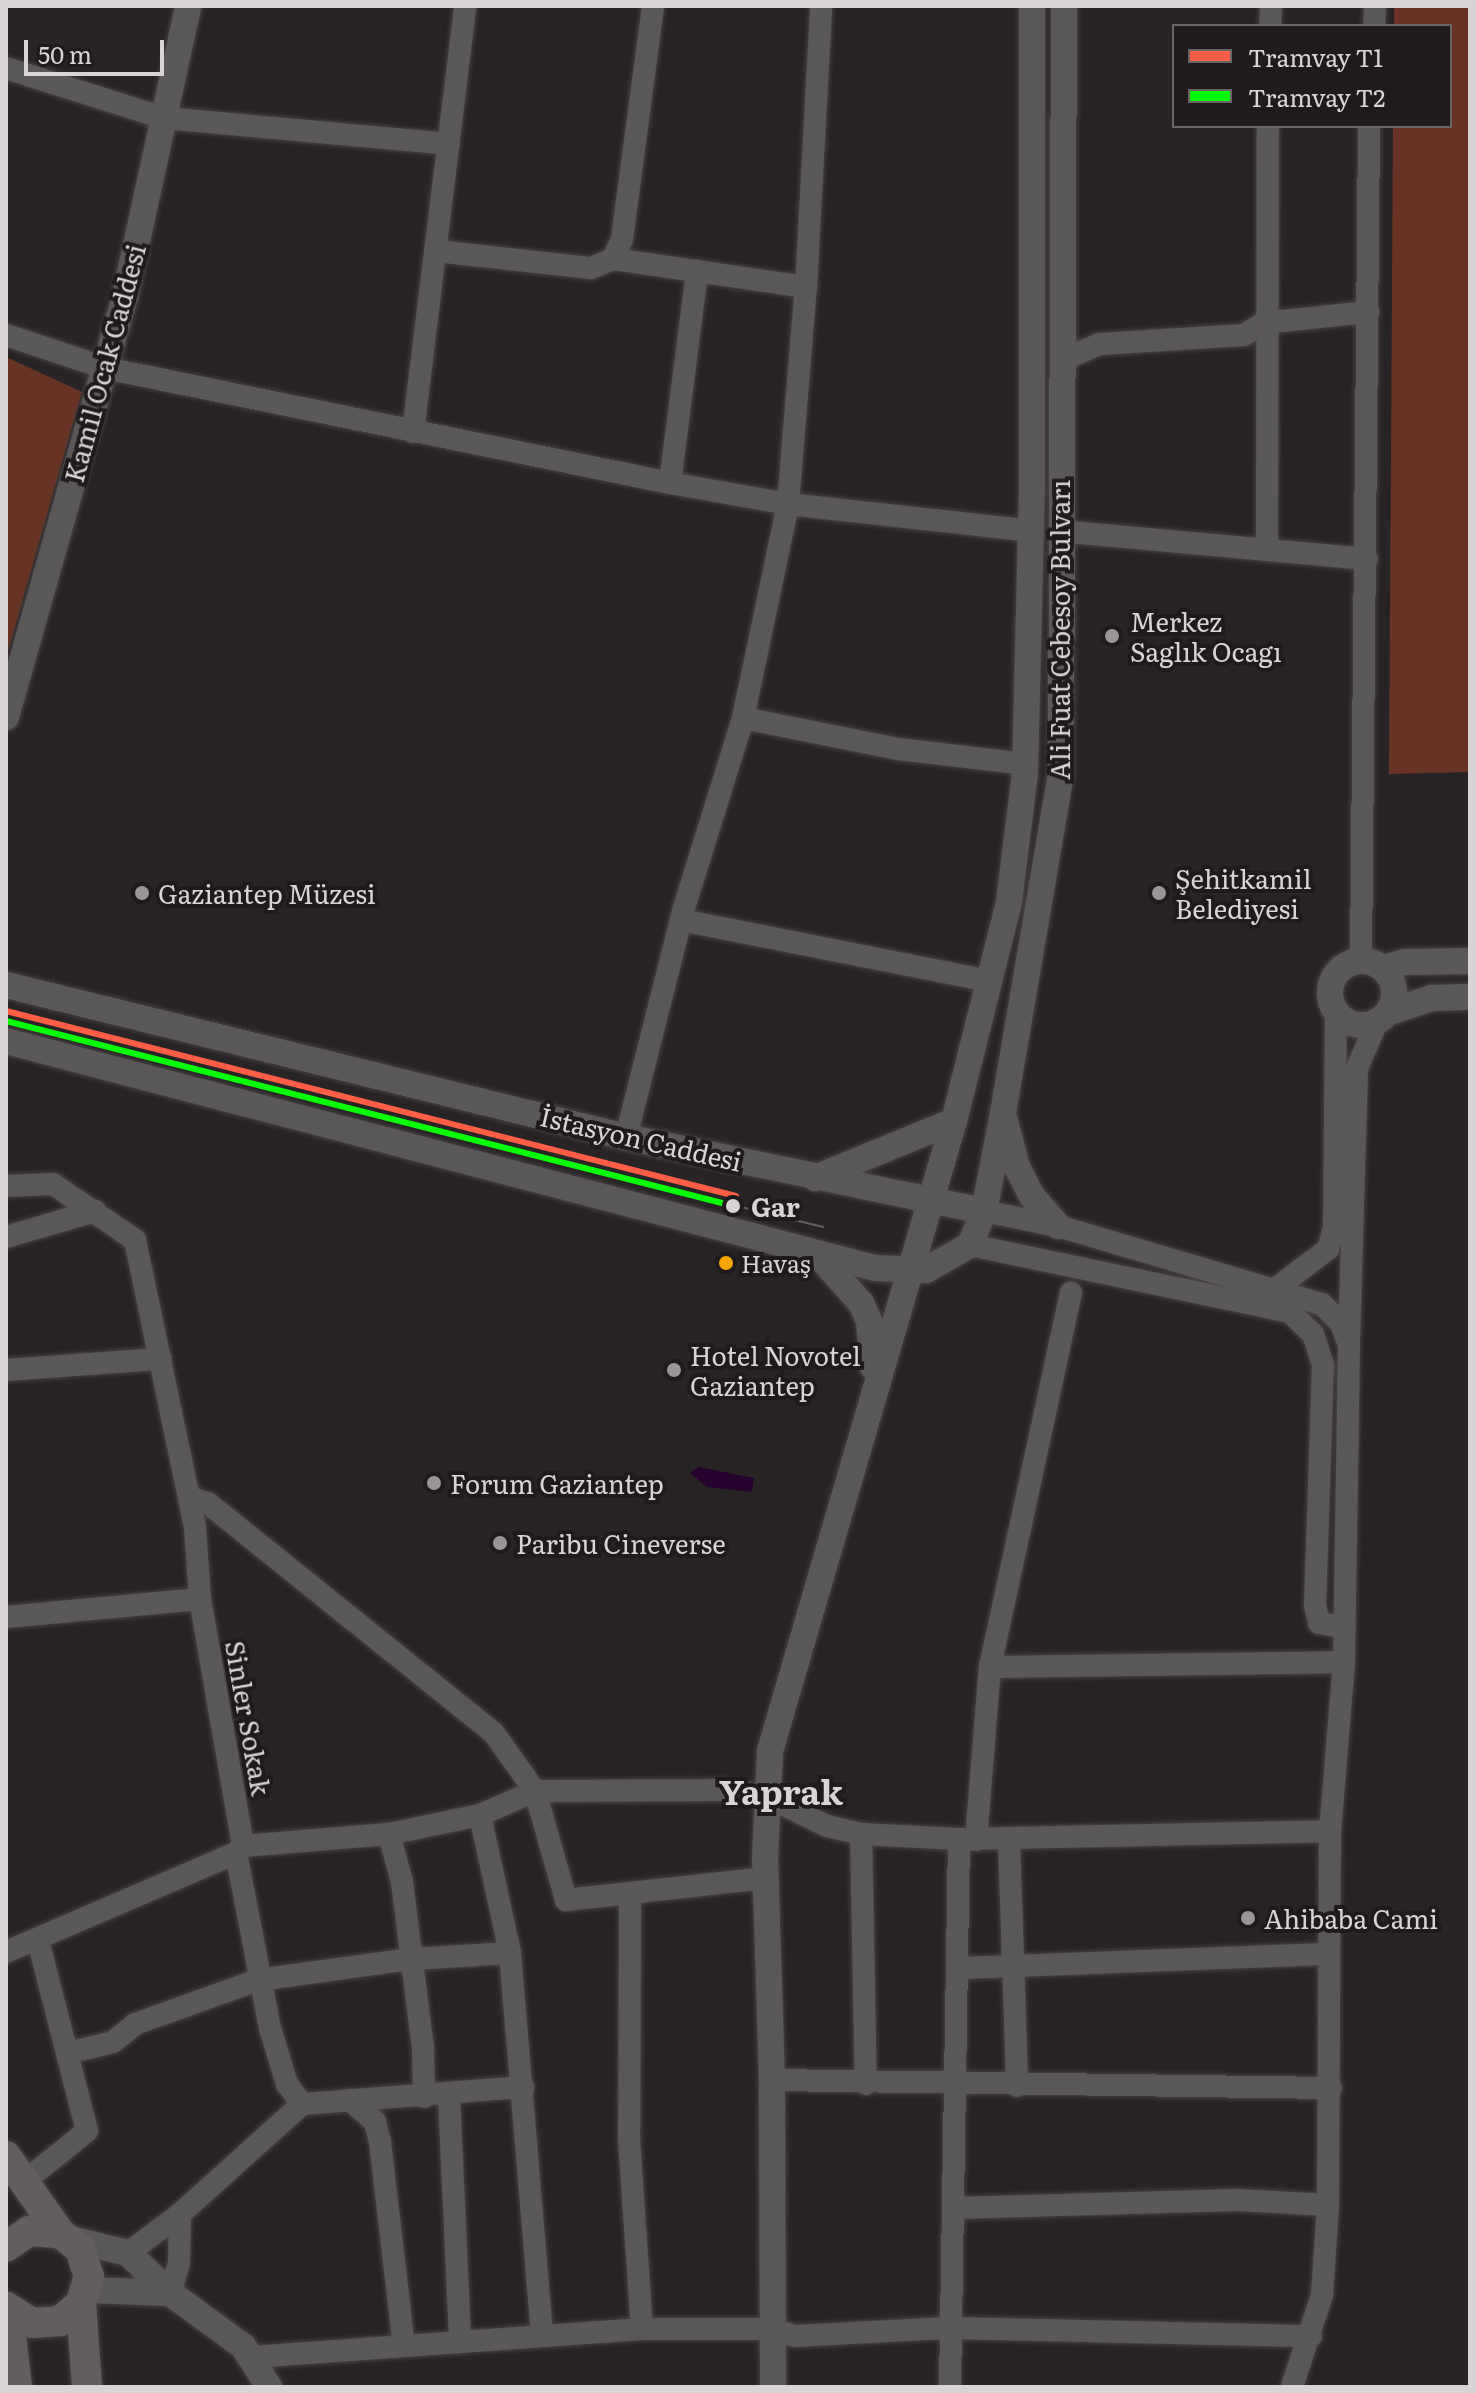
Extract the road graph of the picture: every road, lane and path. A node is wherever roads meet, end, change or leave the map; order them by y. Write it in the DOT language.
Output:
graph roads {
  1 [pos="188,6"];
  2 [pos="465,6"];
  3 [pos="653,6"];
  4 [pos="821,6"];
  5 [pos="1032,6"];
  6 [pos="1064,6"];
  7 [pos="6,68"];
  8 [pos="164,118"];
  9 [pos="1268,128"];
  10 [pos="1369,128"];
  11 [pos="449,144"];
  12 [pos="436,251"];
  13 [pos="613,259"];
  14 [pos="697,271"];
  15 [pos="806,287"];
  16 [pos="1368,312"];
  17 [pos="1263,323"];
  18 [pos="6,335"];
  19 [pos="1064,359"];
  20 [pos="105,368"];
  21 [pos="413,432"];
  22 [pos="670,483"];
  23 [pos="788,504"];
  24 [pos="1031,531"];
  25 [pos="1059,531"];
  26 [pos="1267,550"];
  27 [pos="1367,559"];
  28 [pos="6,717"];
  29 [pos="743,718"];
  30 [pos="1025,764"];
  31 [pos="681,920"];
  32 [pos="1470,961"];
  33 [pos="1372,964"];
  34 [pos="990,981"];
  35 [pos="6,985"];
  36 [pos="1470,997"];
  37 [pos="1336,1013"];
  38 [pos="1382,1018"];
  39 [pos="6,1041"];
  40 [pos="1003,1113"];
  41 [pos="954,1121"];
  42 [pos="626,1137"];
  43 [pos="815,1178"];
  44 [pos="6,1186"];
  45 [pos="932,1200"];
  46 [pos="95,1211"];
  47 [pos="984,1211"];
  48 [pos="1058,1226"];
  49 [pos="6,1237"];
  50 [pos="970,1245"];
  51 [pos="811,1250"];
  52 [pos="912,1273"];
  53 [pos="1275,1289"];
  54 [pos="1071,1293"];
  55 [pos="1349,1345"];
  56 [pos="161,1359"];
  57 [pos="6,1370"];
  58 [pos="872,1394"];
  59 [pos="190,1497"];
  60 [pos="200,1599"];
  61 [pos="6,1617"];
  62 [pos="1345,1627"];
  63 [pos="1344,1662"];
  64 [pos="990,1667"];
  65 [pos="535,1791"];
  66 [pos="766,1796"];
  67 [pos="480,1815"];
  68 [pos="1330,1831"];
  69 [pos="389,1834"];
  70 [pos="861,1834"];
  71 [pos="967,1840"];
  72 [pos="1009,1840"];
  73 [pos="240,1850"];
  74 [pos="765,1878"];
  75 [pos="630,1897"];
  76 [pos="38,1940"];
  77 [pos="6,1952"];
  78 [pos="510,1953"];
  79 [pos="1327,1954"];
  80 [pos="412,1959"];
  81 [pos="1013,1965"];
  82 [pos="960,1968"];
  83 [pos="258,1980"];
  84 [pos="68,2053"];
  85 [pos="772,2080"];
  86 [pos="866,2084"];
  87 [pos="957,2084"];
  88 [pos="1017,2086"];
  89 [pos="523,2087"];
  90 [pos="1331,2088"];
  91 [pos="449,2096"];
  92 [pos="424,2097"];
  93 [pos="350,2100"];
  94 [pos="302,2104"];
  95 [pos="6,2156"];
  96 [pos="24,2182"];
  97 [pos="1328,2205"];
  98 [pos="954,2208"];
  99 [pos="180,2214"];
  100 [pos="65,2236"];
  101 [pos="6,2247"];
  102 [pos="128,2253"];
  103 [pos="170,2293"];
  104 [pos="84,2296"];
  105 [pos="7,2308"];
  106 [pos="949,2328"];
  107 [pos="642,2329"];
  108 [pos="773,2329"];
  109 [pos="542,2335"];
  110 [pos="1311,2336"];
  111 [pos="460,2341"];
  112 [pos="404,2346"];
  113 [pos="252,2357"];
  114 [pos="17,2387"];
  115 [pos="87,2387"];
  116 [pos="269,2387"];
  117 [pos="773,2387"];
  118 [pos="950,2387"];
  119 [pos="1292,2387"];
  1 -- 8 [label="street, Kamil Ocak Caddesi"];
  2 -- 11 [label="street"];
  3 -- 13 [label="street"];
  4 -- 15 [label="street"];
  5 -- 24 [label="street"];
  6 -- 19 [label="street, Ali Fuat Cebesoy Bulvarı"];
  7 -- 8 [label="street"];
  8 -- 11 [label="street"];
  8 -- 20 [label="street, Kamil Ocak Caddesi"];
  9 -- 17 [label="street"];
  10 -- 16 [label="street"];
  11 -- 12 [label="street"];
  12 -- 13 [label="street"];
  12 -- 21 [label="street"];
  13 -- 14 [label="street"];
  14 -- 15 [label="street"];
  14 -- 22 [label="street"];
  15 -- 23 [label="street"];
  16 -- 17 [label="street"];
  16 -- 27 [label="street"];
  17 -- 19 [label="street"];
  17 -- 26 [label="street"];
  18 -- 20 [label="street"];
  19 -- 25 [label="street, Ali Fuat Cebesoy Bulvarı"];
  20 -- 21 [label="street"];
  20 -- 28 [label="street, Kamil Ocak Caddesi"];
  21 -- 22 [label="street"];
  22 -- 23 [label="street"];
  23 -- 24 [label="street"];
  23 -- 29 [label="street"];
  24 -- 30 [label="street"];
  25 -- 26 [label="street"];
  25 -- 40 [label="street, Ali Fuat Cebesoy Bulvarı"];
  26 -- 27 [label="street"];
  27 -- 33 [label="street"];
  29 -- 30 [label="street"];
  29 -- 31 [label="street"];
  30 -- 34 [label="street"];
  31 -- 34 [label="street"];
  31 -- 42 [label="street"];
  32 -- 33 [label="street"];
  33 -- 37 [label="street"];
  33 -- 38 [label="street"];
  34 -- 41 [label="street"];
  35 -- 42 [label="street, İstasyon Caddesi"];
  36 -- 38 [label="street"];
  37 -- 38 [label="street"];
  37 -- 53 [label="street"];
  38 -- 55 [label="street"];
  39 -- 51 [label="street"];
  40 -- 47 [label="street, Ali Fuat Cebesoy Bulvarı"];
  40 -- 48 [label="street"];
  41 -- 43 [label="street"];
  41 -- 45 [label="street"];
  42 -- 43 [label="street, İstasyon Caddesi"];
  43 -- 45 [label="street, İstasyon Caddesi"];
  44 -- 46 [label="street, Sinler Sokak"];
  45 -- 47 [label="street, İstasyon Caddesi"];
  45 -- 52 [label="street"];
  46 -- 49 [label="street"];
  46 -- 56 [label="street, Sinler Sokak"];
  47 -- 48 [label="street, İstasyon Caddesi"];
  47 -- 50 [label="street, Ali Fuat Cebesoy Bulvarı"];
  48 -- 53 [label="street, İstasyon Caddesi"];
  50 -- 52 [label="street"];
  50 -- 62 [label="street"];
  51 -- 52 [label="street"];
  51 -- 58 [label="street"];
  52 -- 58 [label="street"];
  53 -- 55 [label="street, İstasyon Caddesi"];
  54 -- 64 [label="street"];
  55 -- 62 [label="street"];
  56 -- 57 [label="street"];
  56 -- 59 [label="street, Sinler Sokak"];
  58 -- 66 [label="street"];
  59 -- 60 [label="street, Sinler Sokak"];
  59 -- 65 [label="street"];
  60 -- 61 [label="street"];
  60 -- 73 [label="street, Sinler Sokak"];
  62 -- 63 [label="street"];
  63 -- 64 [label="street"];
  63 -- 68 [label="street"];
  64 -- 71 [label="street"];
  65 -- 66 [label="street"];
  65 -- 67 [label="street"];
  65 -- 75 [label="street"];
  66 -- 70 [label="street"];
  66 -- 74 [label="street"];
  67 -- 69 [label="street"];
  67 -- 78 [label="street"];
  68 -- 72 [label="street"];
  68 -- 79 [label="street"];
  69 -- 73 [label="street"];
  69 -- 80 [label="street"];
  70 -- 71 [label="street"];
  70 -- 86 [label="street"];
  71 -- 72 [label="street"];
  71 -- 82 [label="street"];
  72 -- 81 [label="street"];
  73 -- 76 [label="street"];
  73 -- 83 [label="street, Sinler Sokak"];
  74 -- 75 [label="street"];
  74 -- 85 [label="street"];
  75 -- 107 [label="street"];
  76 -- 77 [label="street"];
  76 -- 84 [label="street"];
  78 -- 80 [label="street"];
  78 -- 89 [label="street"];
  79 -- 81 [label="street"];
  79 -- 90 [label="street"];
  80 -- 83 [label="street"];
  80 -- 92 [label="street"];
  81 -- 82 [label="street"];
  81 -- 88 [label="street"];
  82 -- 87 [label="street"];
  83 -- 84 [label="street"];
  83 -- 94 [label="street, Sinler Sokak"];
  84 -- 96 [label="street"];
  85 -- 86 [label="street"];
  85 -- 108 [label="street"];
  86 -- 87 [label="street"];
  87 -- 88 [label="street"];
  87 -- 98 [label="street"];
  88 -- 90 [label="street"];
  89 -- 91 [label="street"];
  89 -- 109 [label="street"];
  90 -- 97 [label="street"];
  91 -- 92 [label="street"];
  91 -- 111 [label="street"];
  92 -- 93 [label="street"];
  93 -- 94 [label="street"];
  93 -- 112 [label="street"];
  94 -- 99 [label="street"];
  95 -- 96 [label="main road"];
  96 -- 100 [label="main road"];
  97 -- 98 [label="street"];
  97 -- 110 [label="street"];
  98 -- 106 [label="street"];
  99 -- 102 [label="street"];
  99 -- 103 [label="street"];
  100 -- 101 [label="main road"];
  100 -- 102 [label="street"];
  100 -- 104 [label="main road"];
  102 -- 103 [label="street"];
  103 -- 104 [label="street"];
  103 -- 113 [label="street"];
  104 -- 105 [label="main road"];
  104 -- 115 [label="main road"];
  105 -- 114 [label="main road"];
  106 -- 108 [label="street"];
  106 -- 110 [label="street"];
  106 -- 118 [label="street"];
  107 -- 108 [label="street"];
  107 -- 109 [label="street"];
  108 -- 117 [label="street"];
  109 -- 111 [label="street"];
  110 -- 119 [label="street"];
  111 -- 112 [label="street"];
  112 -- 113 [label="street"];
  113 -- 116 [label="street"];
}
